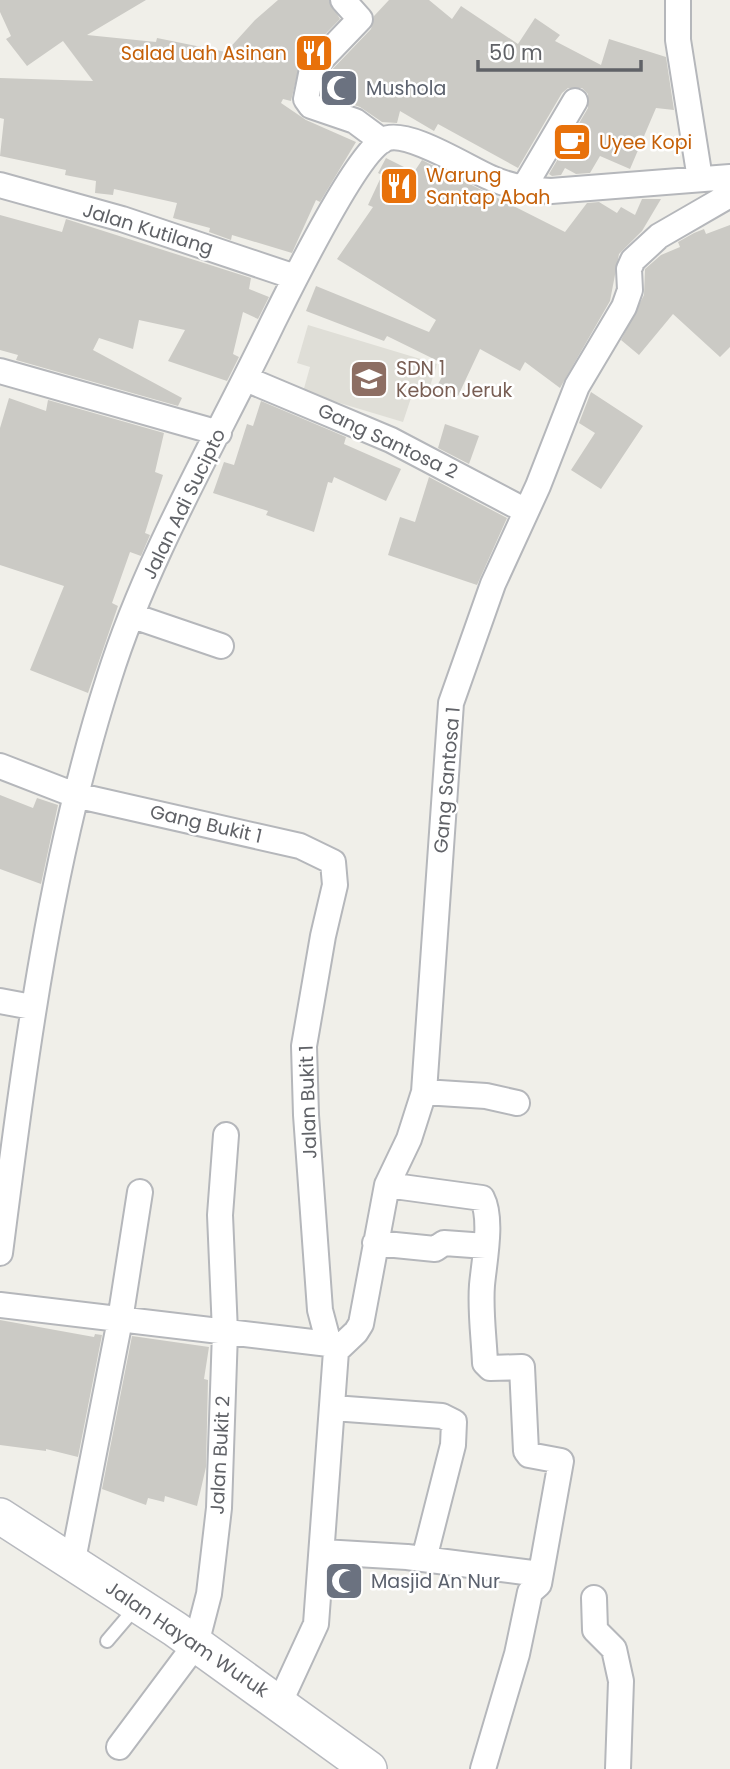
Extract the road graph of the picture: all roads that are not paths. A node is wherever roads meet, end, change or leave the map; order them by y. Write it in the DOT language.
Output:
graph roads {
  1 [pos="343,0"];
  2 [pos="678,6"];
  3 [pos="575,101"];
  4 [pos="382,141"];
  5 [pos="730,177"];
  6 [pos="700,179"];
  7 [pos="0,186"];
  8 [pos="523,189"];
  9 [pos="730,195"];
  10 [pos="295,277"];
  11 [pos="0,371"];
  12 [pos="246,379"];
  13 [pos="219,433"];
  14 [pos="526,511"];
  15 [pos="133,616"];
  16 [pos="221,646"];
  17 [pos="0,766"];
  18 [pos="75,795"];
  19 [pos="333,862"];
  20 [pos="0,1001"];
  21 [pos="32,1007"];
  22 [pos="425,1093"];
  23 [pos="517,1103"];
  24 [pos="226,1135"];
  25 [pos="387,1185"];
  26 [pos="140,1192"];
  27 [pos="375,1243"];
  28 [pos="486,1246"];
  29 [pos="0,1252"];
  30 [pos="0,1306"];
  31 [pos="120,1320"];
  32 [pos="225,1332"];
  33 [pos="332,1348"];
  34 [pos="333,1408"];
  35 [pos="0,1516"];
  36 [pos="323,1552"];
  37 [pos="424,1559"];
  38 [pos="73,1560"];
  39 [pos="540,1574"];
  40 [pos="594,1598"];
  41 [pos="138,1605"];
  42 [pos="107,1641"];
  43 [pos="196,1644"];
  44 [pos="280,1702"];
  45 [pos="119,1747"];
  46 [pos="369,1769"];
  47 [pos="483,1769"];
  48 [pos="618,1769"];
  1 -- 4 [label="street"];
  2 -- 6 [label="street"];
  3 -- 8 [label="street"];
  4 -- 8 [label="street"];
  4 -- 10 [label="street, Jalan Adi Sucipto"];
  5 -- 6 [label="street"];
  6 -- 8 [label="street"];
  7 -- 10 [label="street, Jalan Kutilang"];
  9 -- 14 [label="street, Gang Santosa 1"];
  10 -- 12 [label="street, Jalan Adi Sucipto"];
  11 -- 13 [label="street"];
  12 -- 13 [label="street, Jalan Adi Sucipto"];
  12 -- 14 [label="street, Gang Santosa 2"];
  13 -- 15 [label="street, Jalan Adi Sucipto"];
  14 -- 22 [label="street, Gang Santosa 1"];
  15 -- 16 [label="street"];
  15 -- 18 [label="street, Jalan Adi Sucipto"];
  17 -- 18 [label="street, Gang Bukit 1"];
  18 -- 19 [label="street, Gang Bukit 1"];
  18 -- 21 [label="street, Jalan Adi Sucipto"];
  19 -- 33 [label="street, Jalan Bukit 1"];
  20 -- 21 [label="street"];
  21 -- 29 [label="street, Jalan Adi Sucipto"];
  22 -- 23 [label="street"];
  22 -- 25 [label="street, Gang Santosa 1"];
  24 -- 32 [label="street, Jalan Bukit 2"];
  25 -- 27 [label="street, Gang Santosa 1"];
  25 -- 28 [label="street"];
  26 -- 31 [label="street"];
  27 -- 28 [label="street"];
  27 -- 33 [label="street, Gang Santosa 1"];
  28 -- 39 [label="street"];
  30 -- 31 [label="street"];
  31 -- 32 [label="street"];
  31 -- 38 [label="street"];
  32 -- 33 [label="street"];
  32 -- 43 [label="street, Jalan Bukit 2"];
  33 -- 34 [label="street, Jalan Bukit 1"];
  34 -- 36 [label="street, Jalan Bukit 1"];
  34 -- 37 [label="street"];
  35 -- 38 [label="street, Jalan Hayam Wuruk"];
  36 -- 37 [label="street"];
  36 -- 44 [label="street, Jalan Bukit 1"];
  37 -- 39 [label="street"];
  38 -- 41 [label="street, Jalan Hayam Wuruk"];
  39 -- 47 [label="street"];
  40 -- 48 [label="street"];
  41 -- 42 [label="lane"];
  41 -- 43 [label="street, Jalan Hayam Wuruk"];
  43 -- 44 [label="street, Jalan Hayam Wuruk"];
  43 -- 45 [label="street, Jalan Bukit 2"];
  44 -- 46 [label="street, Jalan Hayam Wuruk"];
}
